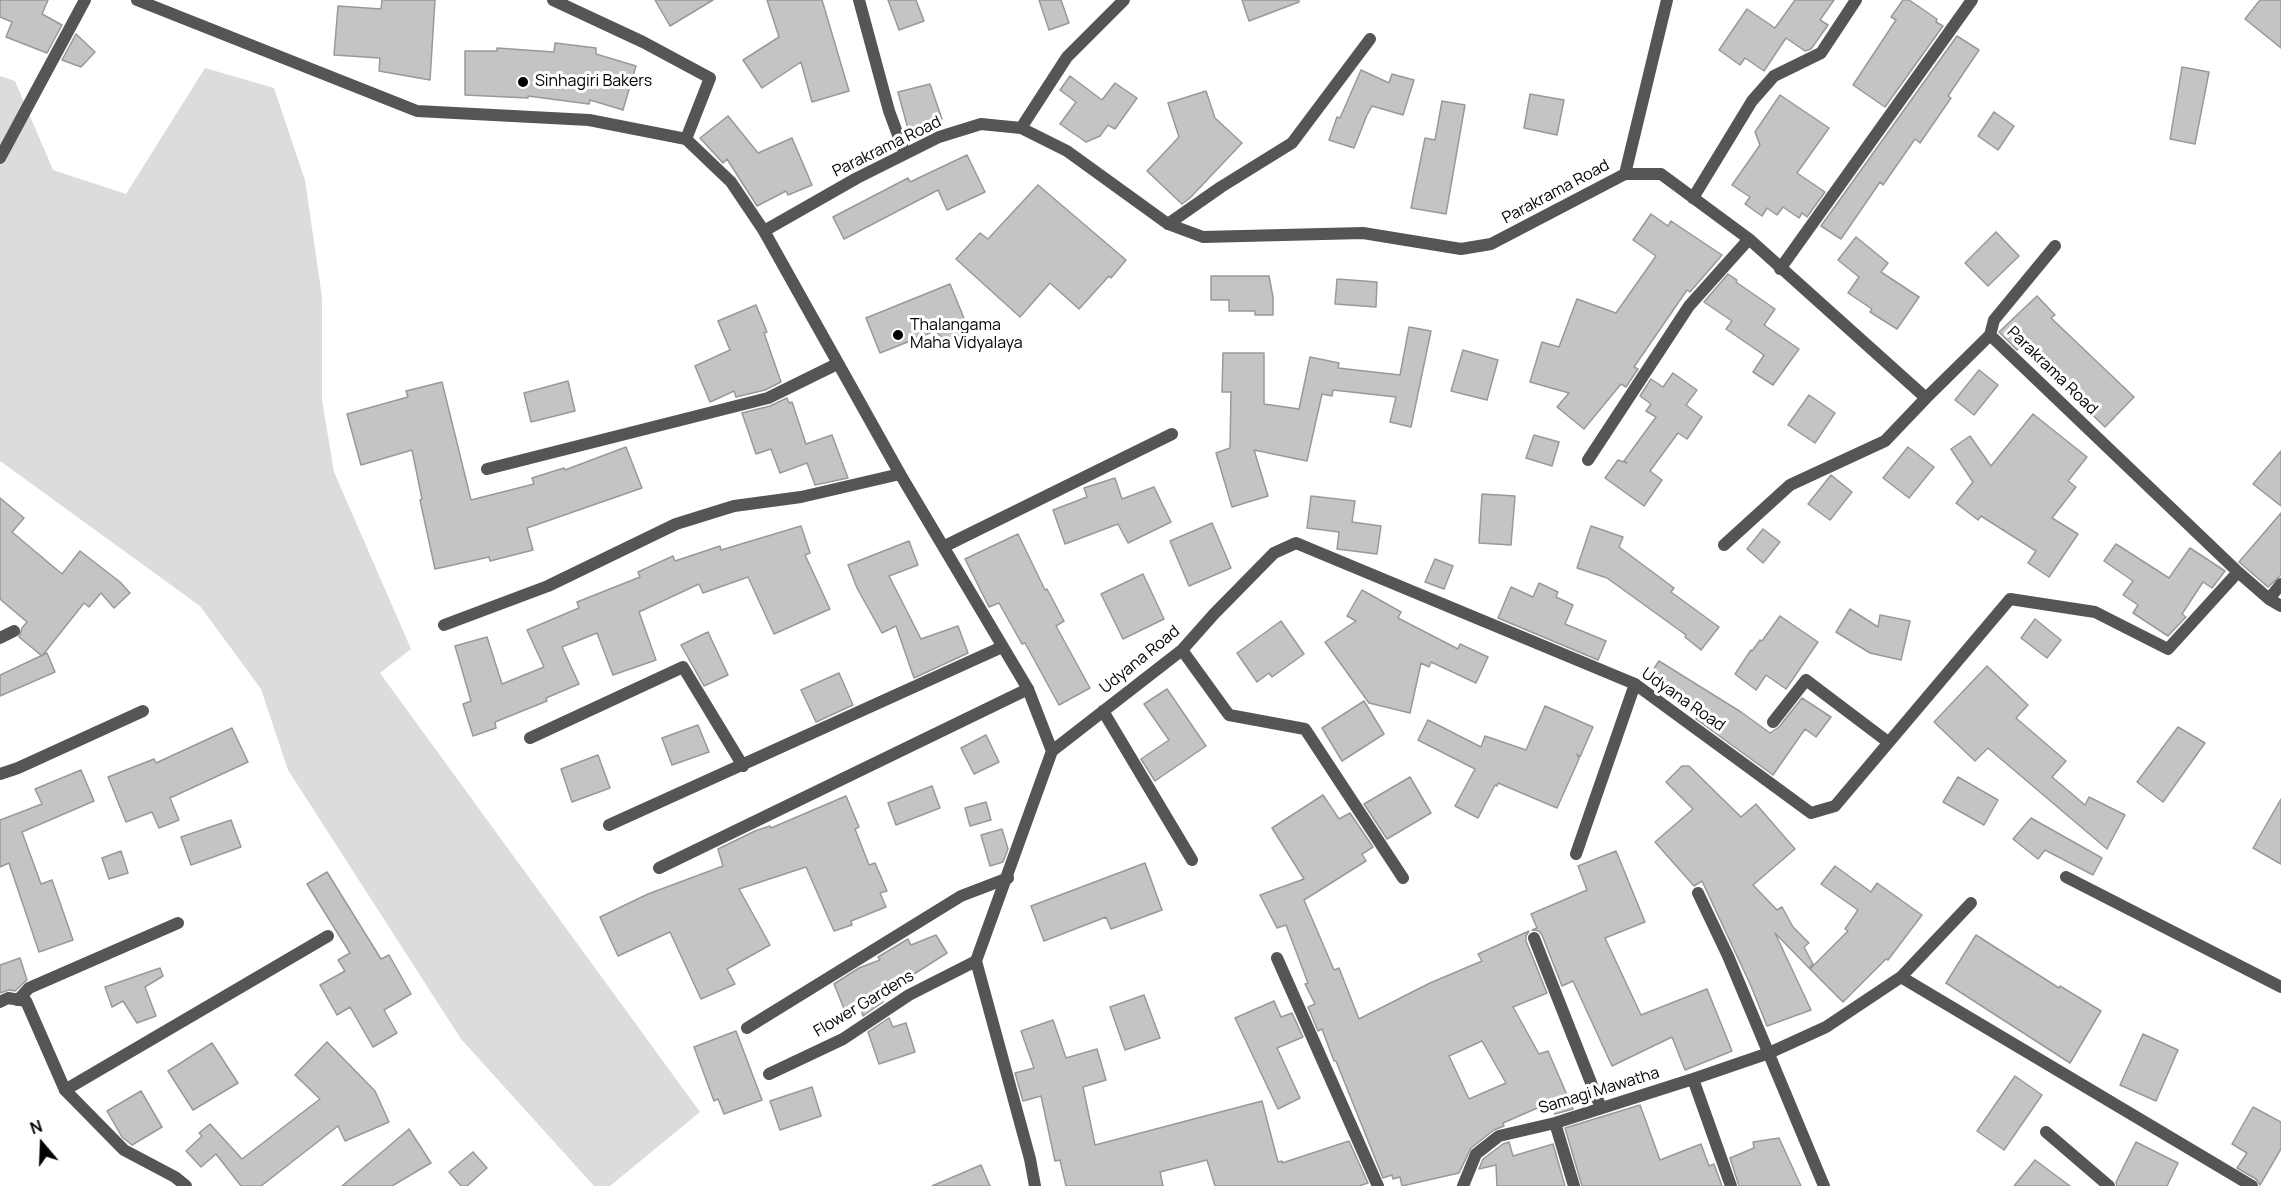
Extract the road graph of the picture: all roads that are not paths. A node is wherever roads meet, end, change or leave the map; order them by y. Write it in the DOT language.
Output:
graph roads {
  1 [pos="85,0"];
  2 [pos="137,0"];
  3 [pos="553,0"];
  4 [pos="859,0"];
  5 [pos="1124,0"];
  6 [pos="1667,0"];
  7 [pos="1856,0"];
  8 [pos="1972,0"];
  9 [pos="1370,39"];
  10 [pos="1022,128"];
  11 [pos="686,139"];
  12 [pos="905,154"];
  13 [pos="0,158"];
  14 [pos="1625,174"];
  15 [pos="1693,198"];
  16 [pos="1168,224"];
  17 [pos="764,231"];
  18 [pos="1749,239"];
  19 [pos="2055,246"];
  20 [pos="1780,269"];
  21 [pos="1990,335"];
  22 [pos="837,364"];
  23 [pos="1926,398"];
  24 [pos="1172,434"];
  25 [pos="1588,460"];
  26 [pos="487,469"];
  27 [pos="900,474"];
  28 [pos="1724,545"];
  29 [pos="945,546"];
  30 [pos="2238,572"];
  31 [pos="2281,584"];
  32 [pos="2269,599"];
  33 [pos="2281,606"];
  34 [pos="444,625"];
  35 [pos="14,631"];
  36 [pos="0,638"];
  37 [pos="1002,647"];
  38 [pos="1182,650"];
  39 [pos="1635,684"];
  40 [pos="1028,689"];
  41 [pos="143,711"];
  42 [pos="1103,711"];
  43 [pos="1773,722"];
  44 [pos="530,738"];
  45 [pos="1888,742"];
  46 [pos="1052,751"];
  47 [pos="742,766"];
  48 [pos="0,774"];
  49 [pos="609,825"];
  50 [pos="1576,854"];
  51 [pos="1192,860"];
  52 [pos="659,868"];
  53 [pos="2066,877"];
  54 [pos="1008,878"];
  55 [pos="1403,878"];
  56 [pos="1698,893"];
  57 [pos="1971,903"];
  58 [pos="178,922"];
  59 [pos="328,936"];
  60 [pos="1534,938"];
  61 [pos="1277,958"];
  62 [pos="976,961"];
  63 [pos="1901,977"];
  64 [pos="2281,987"];
  65 [pos="18,1000"];
  66 [pos="0,1002"];
  67 [pos="747,1028"];
  68 [pos="1769,1053"];
  69 [pos="769,1074"];
  70 [pos="1693,1079"];
  71 [pos="65,1089"];
  72 [pos="1601,1108"];
  73 [pos="1555,1123"];
  74 [pos="2046,1132"];
  75 [pos="186,1186"];
  76 [pos="1035,1186"];
  77 [pos="1378,1186"];
  78 [pos="1463,1186"];
  79 [pos="1574,1186"];
  80 [pos="1731,1186"];
  81 [pos="1824,1186"];
  82 [pos="2109,1186"];
  83 [pos="2252,1186"];
  1 -- 13 [label="street"];
  2 -- 11 [label="street"];
  3 -- 11 [label="street"];
  4 -- 12 [label="street"];
  5 -- 10 [label="street"];
  6 -- 14 [label="street"];
  7 -- 15 [label="street"];
  8 -- 20 [label="street"];
  9 -- 16 [label="street"];
  10 -- 12 [label="street, Parakrama Road"];
  10 -- 16 [label="street, Parakrama Road"];
  11 -- 17 [label="street"];
  12 -- 17 [label="street, Parakrama Road"];
  14 -- 15 [label="street, Parakrama Road"];
  14 -- 16 [label="street, Parakrama Road"];
  15 -- 18 [label="street, Parakrama Road"];
  17 -- 22 [label="street"];
  18 -- 20 [label="street, Parakrama Road"];
  18 -- 25 [label="street"];
  19 -- 21 [label="street"];
  20 -- 23 [label="street, Parakrama Road"];
  21 -- 23 [label="street, Parakrama Road"];
  21 -- 30 [label="street, Parakrama Road"];
  22 -- 26 [label="street"];
  22 -- 27 [label="street"];
  23 -- 28 [label="street"];
  24 -- 29 [label="street"];
  27 -- 29 [label="street"];
  27 -- 34 [label="street"];
  29 -- 37 [label="street"];
  30 -- 32 [label="street, Parakrama Road"];
  30 -- 45 [label="street, Udyana Road"];
  31 -- 32 [label="street"];
  32 -- 33 [label="street, Parakrama Road"];
  35 -- 36 [label="street"];
  37 -- 40 [label="street"];
  37 -- 47 [label="street"];
  38 -- 39 [label="street, Udyana Road"];
  38 -- 42 [label="street, Udyana Road"];
  38 -- 55 [label="street"];
  39 -- 45 [label="street, Udyana Road"];
  39 -- 50 [label="street"];
  40 -- 46 [label="street"];
  40 -- 52 [label="street"];
  41 -- 48 [label="street"];
  42 -- 46 [label="street, Udyana Road"];
  42 -- 51 [label="street"];
  43 -- 45 [label="street"];
  44 -- 47 [label="street"];
  46 -- 54 [label="street"];
  47 -- 49 [label="street"];
  53 -- 64 [label="street"];
  54 -- 62 [label="street"];
  54 -- 67 [label="street"];
  56 -- 68 [label="street"];
  57 -- 63 [label="street, Samagi Mawatha"];
  58 -- 65 [label="street"];
  59 -- 71 [label="street"];
  60 -- 72 [label="street"];
  61 -- 77 [label="street"];
  62 -- 69 [label="street, Flower Gardens"];
  62 -- 76 [label="street"];
  63 -- 68 [label="street, Samagi Mawatha"];
  63 -- 83 [label="street"];
  65 -- 66 [label="street"];
  65 -- 71 [label="street"];
  68 -- 70 [label="street, Samagi Mawatha"];
  68 -- 81 [label="street"];
  70 -- 72 [label="street, Samagi Mawatha"];
  70 -- 80 [label="street"];
  71 -- 75 [label="street"];
  72 -- 73 [label="street, Samagi Mawatha"];
  73 -- 78 [label="street, Samagi Mawatha"];
  73 -- 79 [label="street"];
  74 -- 82 [label="street"];
}
